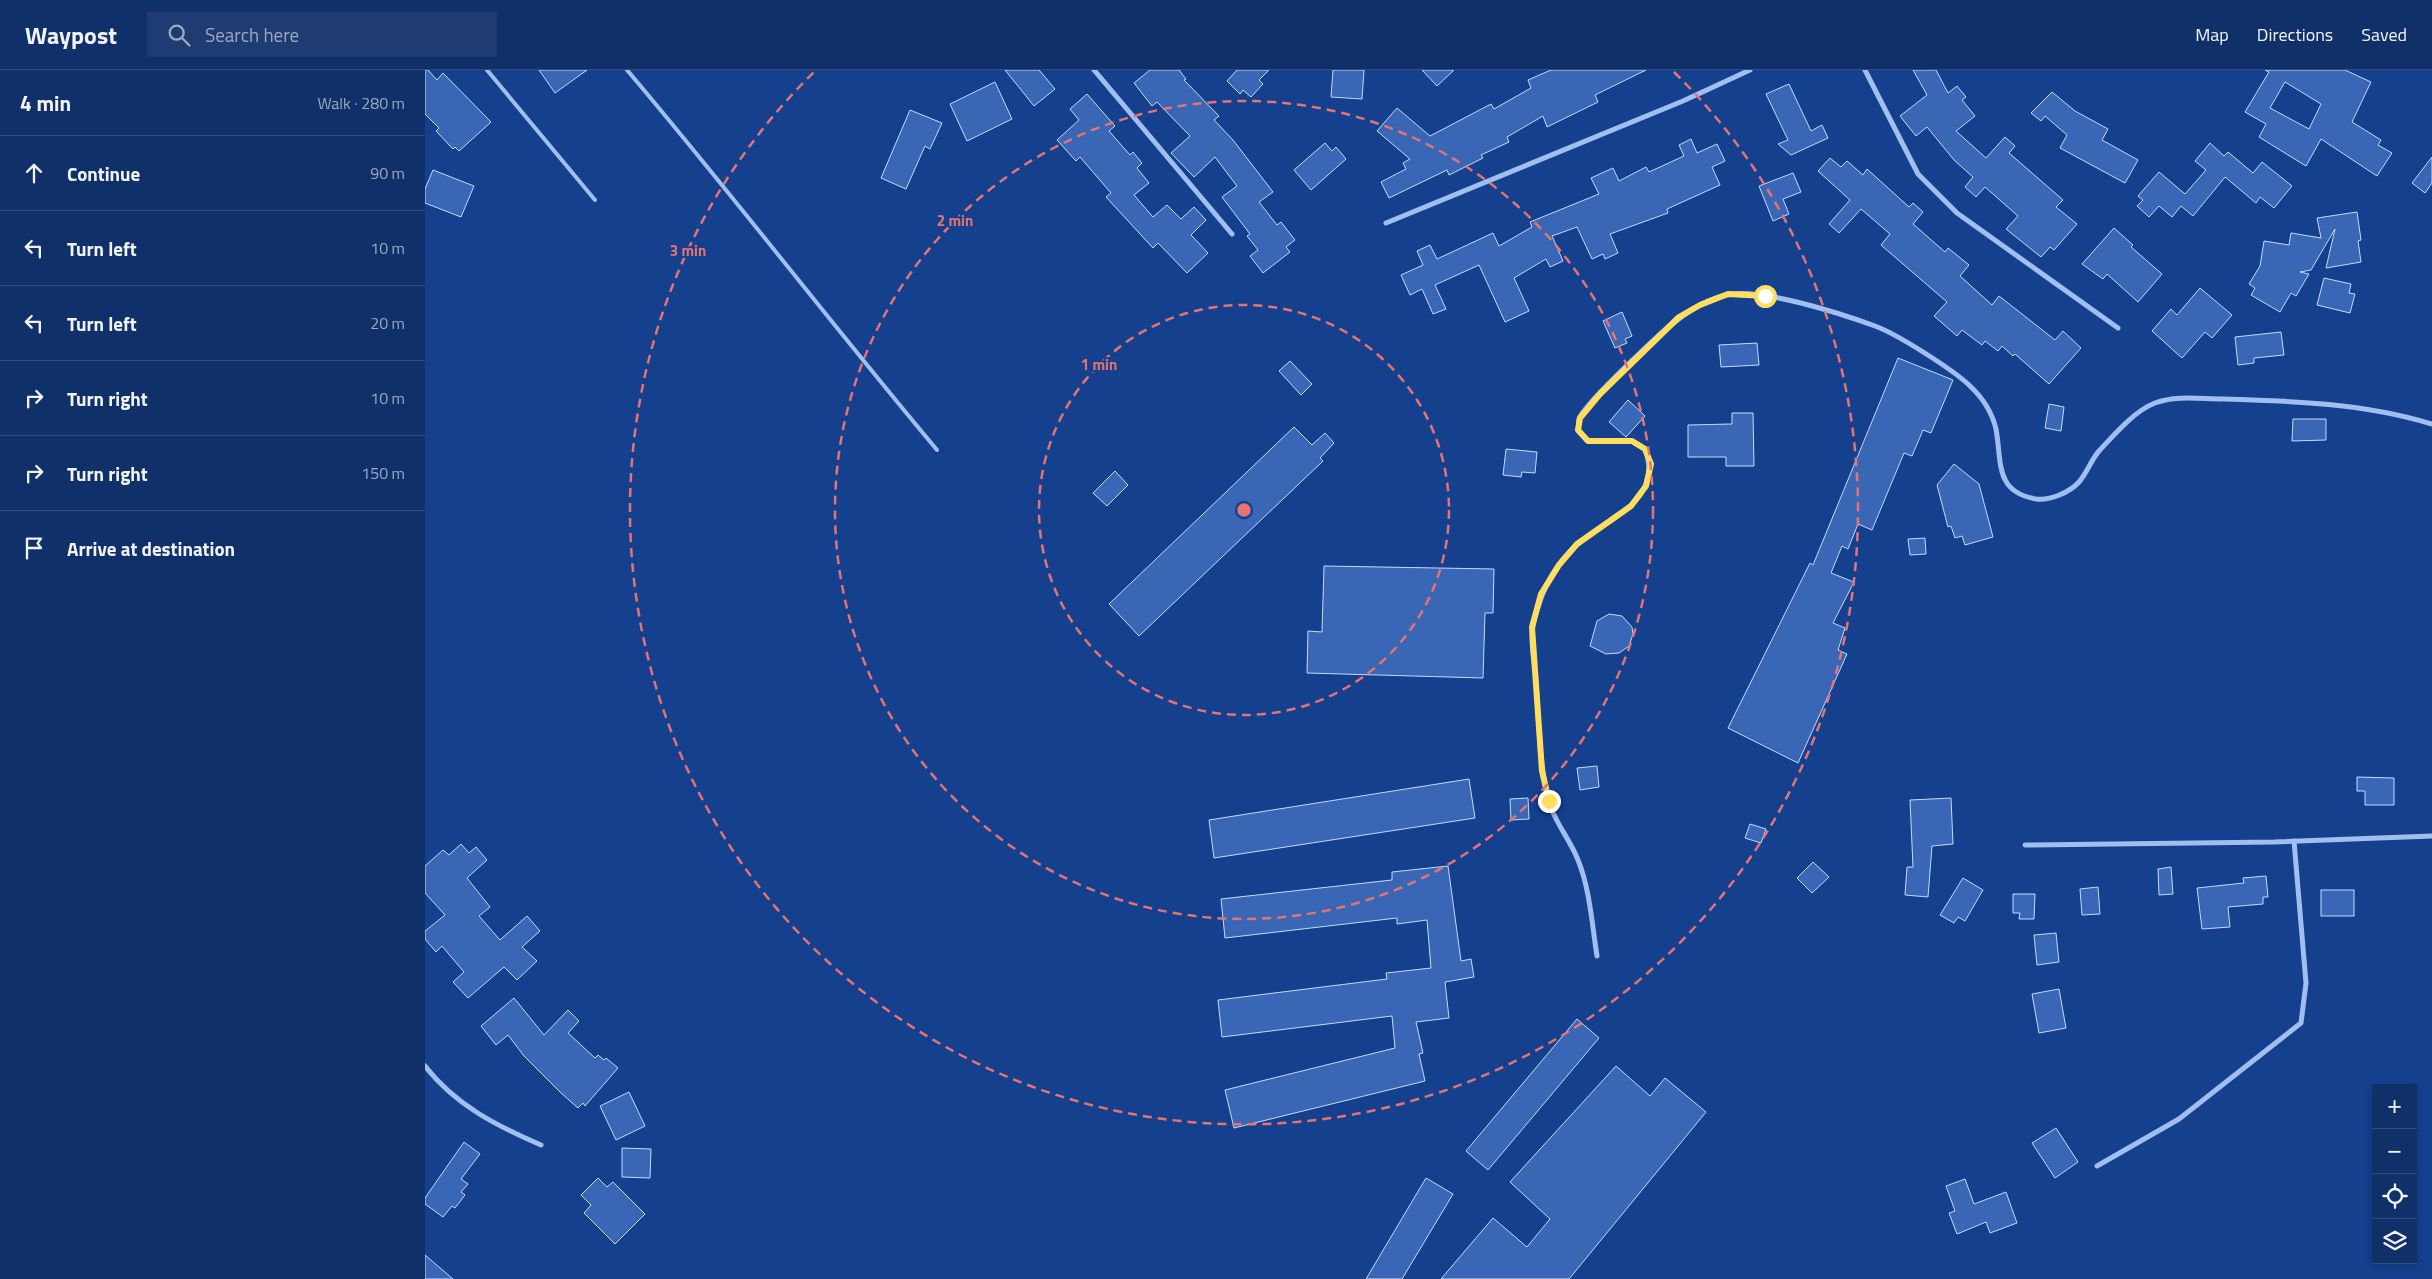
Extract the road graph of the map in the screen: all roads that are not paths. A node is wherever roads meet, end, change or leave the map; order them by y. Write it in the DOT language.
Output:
graph roads {
  1 [pos="487,70"];
  2 [pos="627,70"];
  3 [pos="1094,70"];
  4 [pos="1750,70"];
  5 [pos="1865,70"];
  6 [pos="595,200"];
  7 [pos="1386,223"];
  8 [pos="1232,234"];
  9 [pos="2119,328"];
  10 [pos="2432,424"];
  11 [pos="937,450"];
  12 [pos="2432,836"];
  13 [pos="2294,841"];
  14 [pos="2025,844"];
  15 [pos="1597,956"];
  16 [pos="425,1066"];
  17 [pos="541,1145"];
  18 [pos="2097,1166"];
  1 -- 6 [label="lane"];
  2 -- 11 [label="lane"];
  3 -- 8 [label="street"];
  4 -- 7 [label="street"];
  5 -- 9 [label="street"];
  10 -- 15 [label="street"];
  12 -- 13 [label="street"];
  13 -- 14 [label="street"];
  13 -- 18 [label="street"];
  16 -- 17 [label="street"];
}
